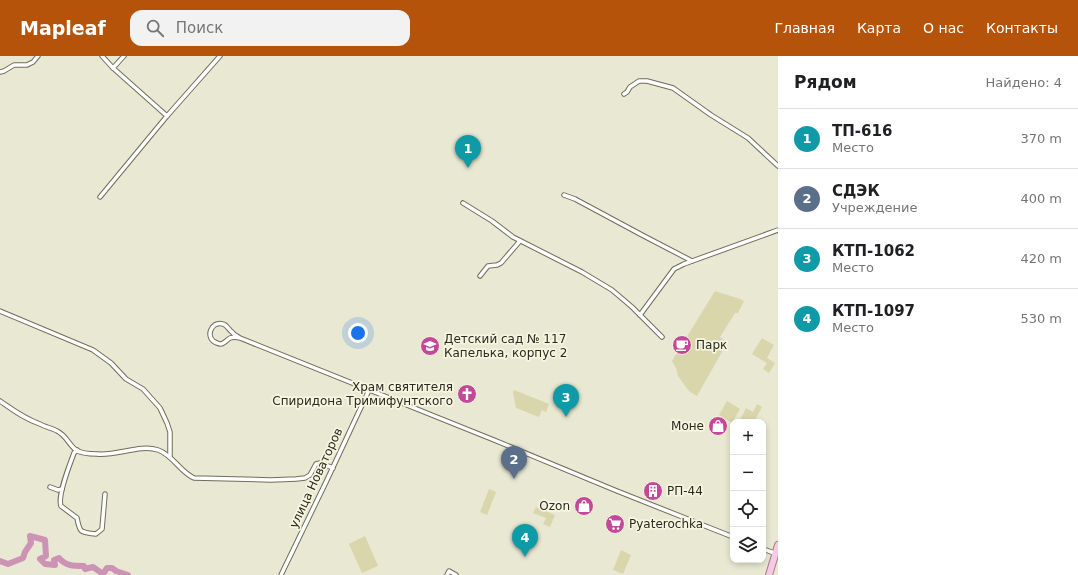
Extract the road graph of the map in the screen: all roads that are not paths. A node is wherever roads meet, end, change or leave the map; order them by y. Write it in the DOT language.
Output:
graph roads {
  1 [pos="38,56"];
  2 [pos="102,56"];
  3 [pos="124,56"];
  4 [pos="220,56"];
  5 [pos="113,68"];
  6 [pos="0,72"];
  7 [pos="624,94"];
  8 [pos="167,116"];
  9 [pos="778,166"];
  10 [pos="564,195"];
  11 [pos="100,197"];
  12 [pos="463,202"];
  13 [pos="778,230"];
  14 [pos="520,240"];
  15 [pos="692,260"];
  16 [pos="480,276"];
  17 [pos="0,311"];
  18 [pos="640,315"];
  19 [pos="662,337"];
  20 [pos="240,338"];
  21 [pos="368,390"];
  22 [pos="0,401"];
  23 [pos="77,450"];
  24 [pos="170,457"];
  25 [pos="333,468"];
  26 [pos="50,487"];
  27 [pos="62,489"];
  28 [pos="105,494"];
  29 [pos="730,536"];
  30 [pos="778,545"];
  31 [pos="766,550"];
  32 [pos="776,554"];
  33 [pos="448,573"];
  34 [pos="281,575"];
  35 [pos="456,575"];
  36 [pos="769,575"];
  1 -- 6 [label="street"];
  2 -- 5 [label="street"];
  3 -- 5 [label="street"];
  4 -- 8 [label="street"];
  5 -- 8 [label="street"];
  7 -- 9 [label="street"];
  8 -- 11 [label="street"];
  10 -- 15 [label="street"];
  12 -- 14 [label="street"];
  13 -- 15 [label="street"];
  14 -- 16 [label="street"];
  14 -- 18 [label="street"];
  15 -- 18 [label="street"];
  17 -- 24 [label="street"];
  18 -- 19 [label="street"];
  20 -- 20 [label="street"];
  20 -- 21 [label="street"];
  21 -- 25 [label="street, улица Новаторов"];
  21 -- 29 [label="street"];
  22 -- 23 [label="street"];
  23 -- 24 [label="street"];
  23 -- 27 [label="street"];
  24 -- 25 [label="street"];
  25 -- 34 [label="street, улица Новаторов"];
  26 -- 27 [label="street"];
  27 -- 28 [label="street"];
  30 -- 32 [label="main road"];
  31 -- 32 [label="street"];
  32 -- 36 [label="main road"];
  33 -- 35 [label="street"];
}
